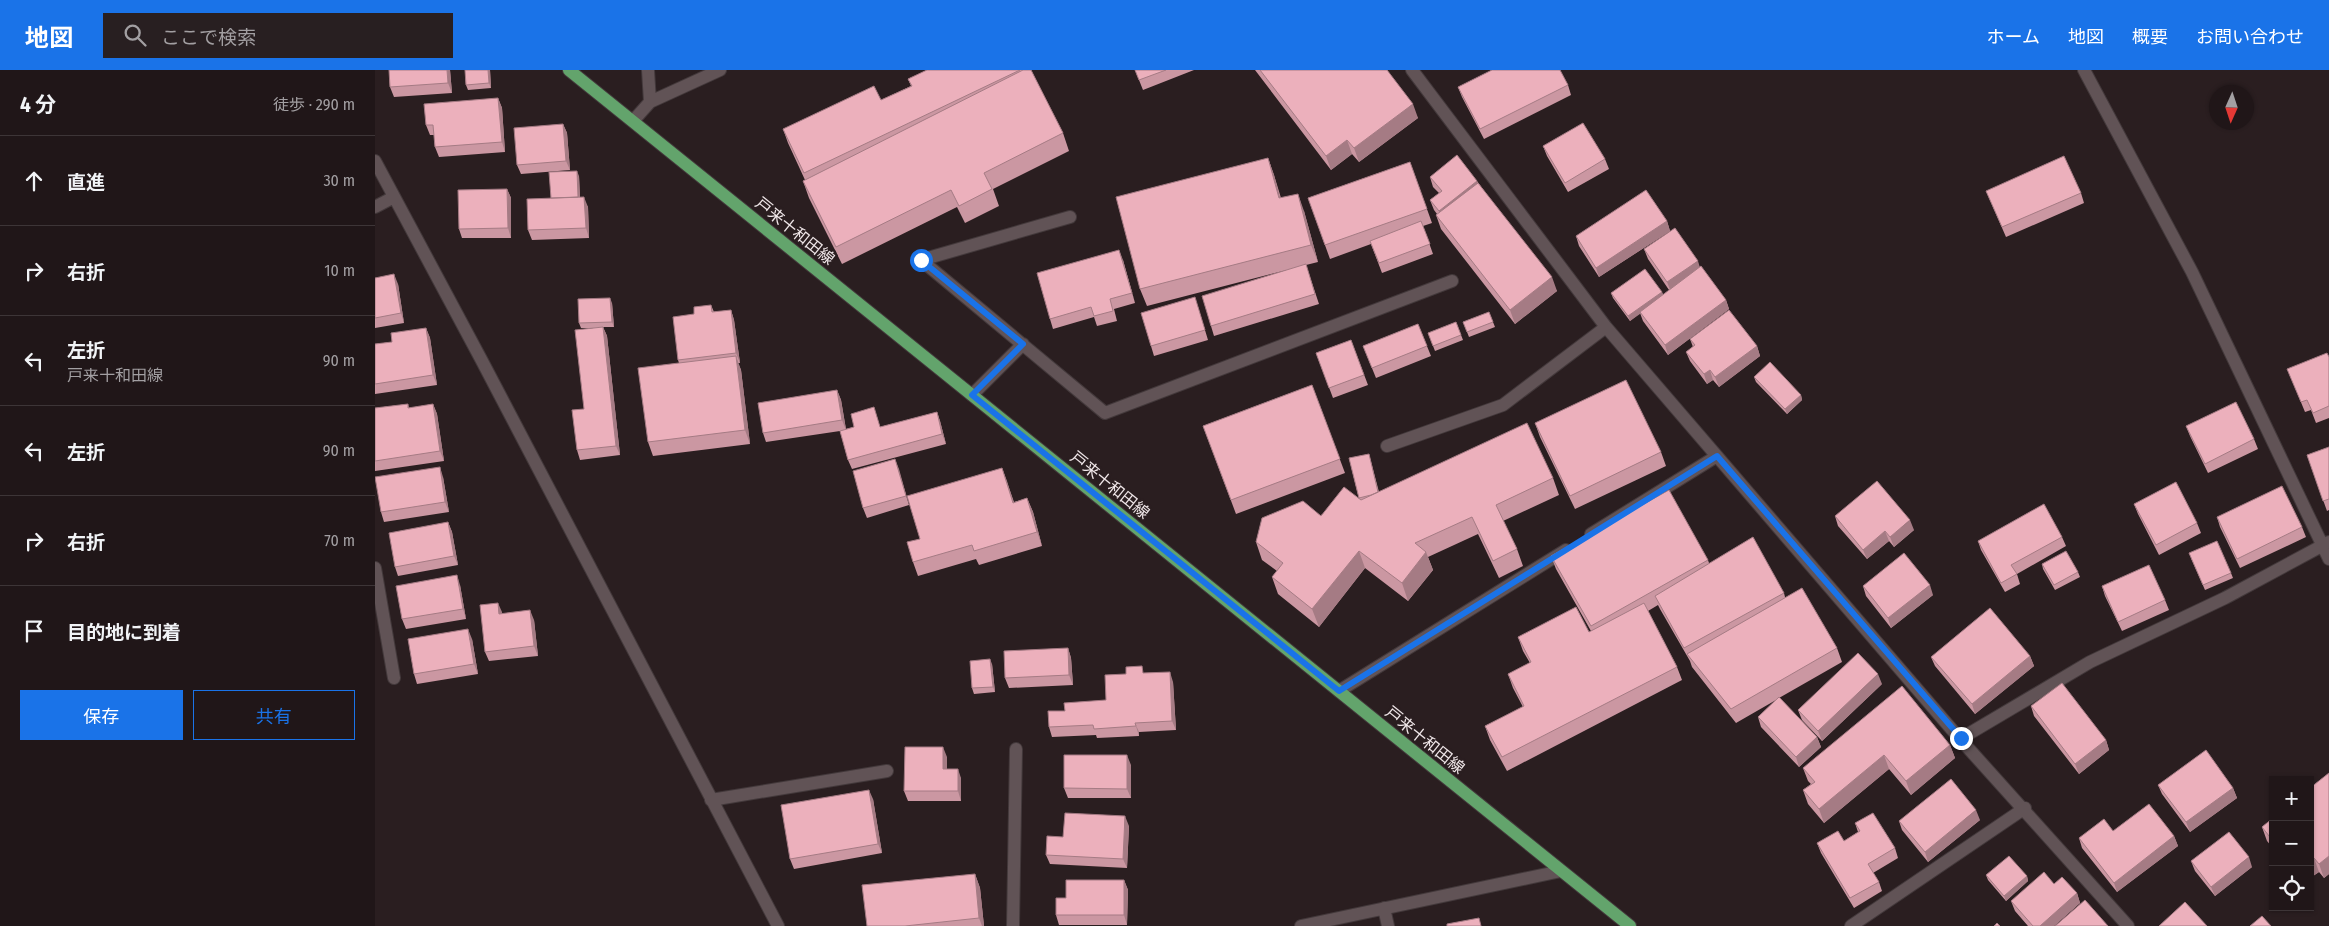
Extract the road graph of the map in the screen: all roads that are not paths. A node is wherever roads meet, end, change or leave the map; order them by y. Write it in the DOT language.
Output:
graph roads {
  1 [pos="569,70"];
  2 [pos="648,70"];
  3 [pos="720,70"];
  4 [pos="1412,70"];
  5 [pos="2085,70"];
  6 [pos="650,102"];
  7 [pos="633,120"];
  8 [pos="375,161"];
  9 [pos="393,197"];
  10 [pos="375,207"];
  11 [pos="1070,217"];
  12 [pos="1452,281"];
  13 [pos="1606,327"];
  14 [pos="1023,344"];
  15 [pos="972,395"];
  16 [pos="1387,446"];
  17 [pos="1717,456"];
  18 [pos="2326,544"];
  19 [pos="2329,559"];
  20 [pos="375,568"];
  21 [pos="394,678"];
  22 [pos="1339,691"];
  23 [pos="1961,738"];
  24 [pos="1016,749"];
  25 [pos="887,771"];
  26 [pos="711,800"];
  27 [pos="2025,808"];
  28 [pos="1561,870"];
  29 [pos="1384,908"];
  30 [pos="777,926"];
  31 [pos="1013,926"];
  32 [pos="1301,926"];
  33 [pos="1388,926"];
  34 [pos="1630,926"];
  35 [pos="1851,926"];
  36 [pos="2128,926"];
  1 -- 7 [label="main road, 戸来十和田線"];
  2 -- 6 [label="street"];
  3 -- 6 [label="street"];
  4 -- 13 [label="street"];
  5 -- 18 [label="street"];
  6 -- 7 [label="street"];
  7 -- 15 [label="main road, 戸来十和田線"];
  8 -- 9 [label="street"];
  9 -- 10 [label="street"];
  9 -- 26 [label="street"];
  11 -- 14 [label="street"];
  12 -- 14 [label="street"];
  13 -- 16 [label="street"];
  13 -- 17 [label="street"];
  14 -- 15 [label="street"];
  15 -- 22 [label="main road, 戸来十和田線"];
  17 -- 22 [label="street"];
  17 -- 23 [label="street"];
  18 -- 19 [label="street"];
  18 -- 23 [label="street"];
  20 -- 21 [label="street"];
  22 -- 28 [label="main road, 戸来十和田線"];
  23 -- 27 [label="street"];
  24 -- 31 [label="street"];
  25 -- 26 [label="street"];
  26 -- 30 [label="street"];
  27 -- 35 [label="street"];
  27 -- 36 [label="street"];
  28 -- 29 [label="street"];
  28 -- 34 [label="main road, 戸来十和田線"];
  29 -- 32 [label="street"];
  29 -- 33 [label="street"];
}
